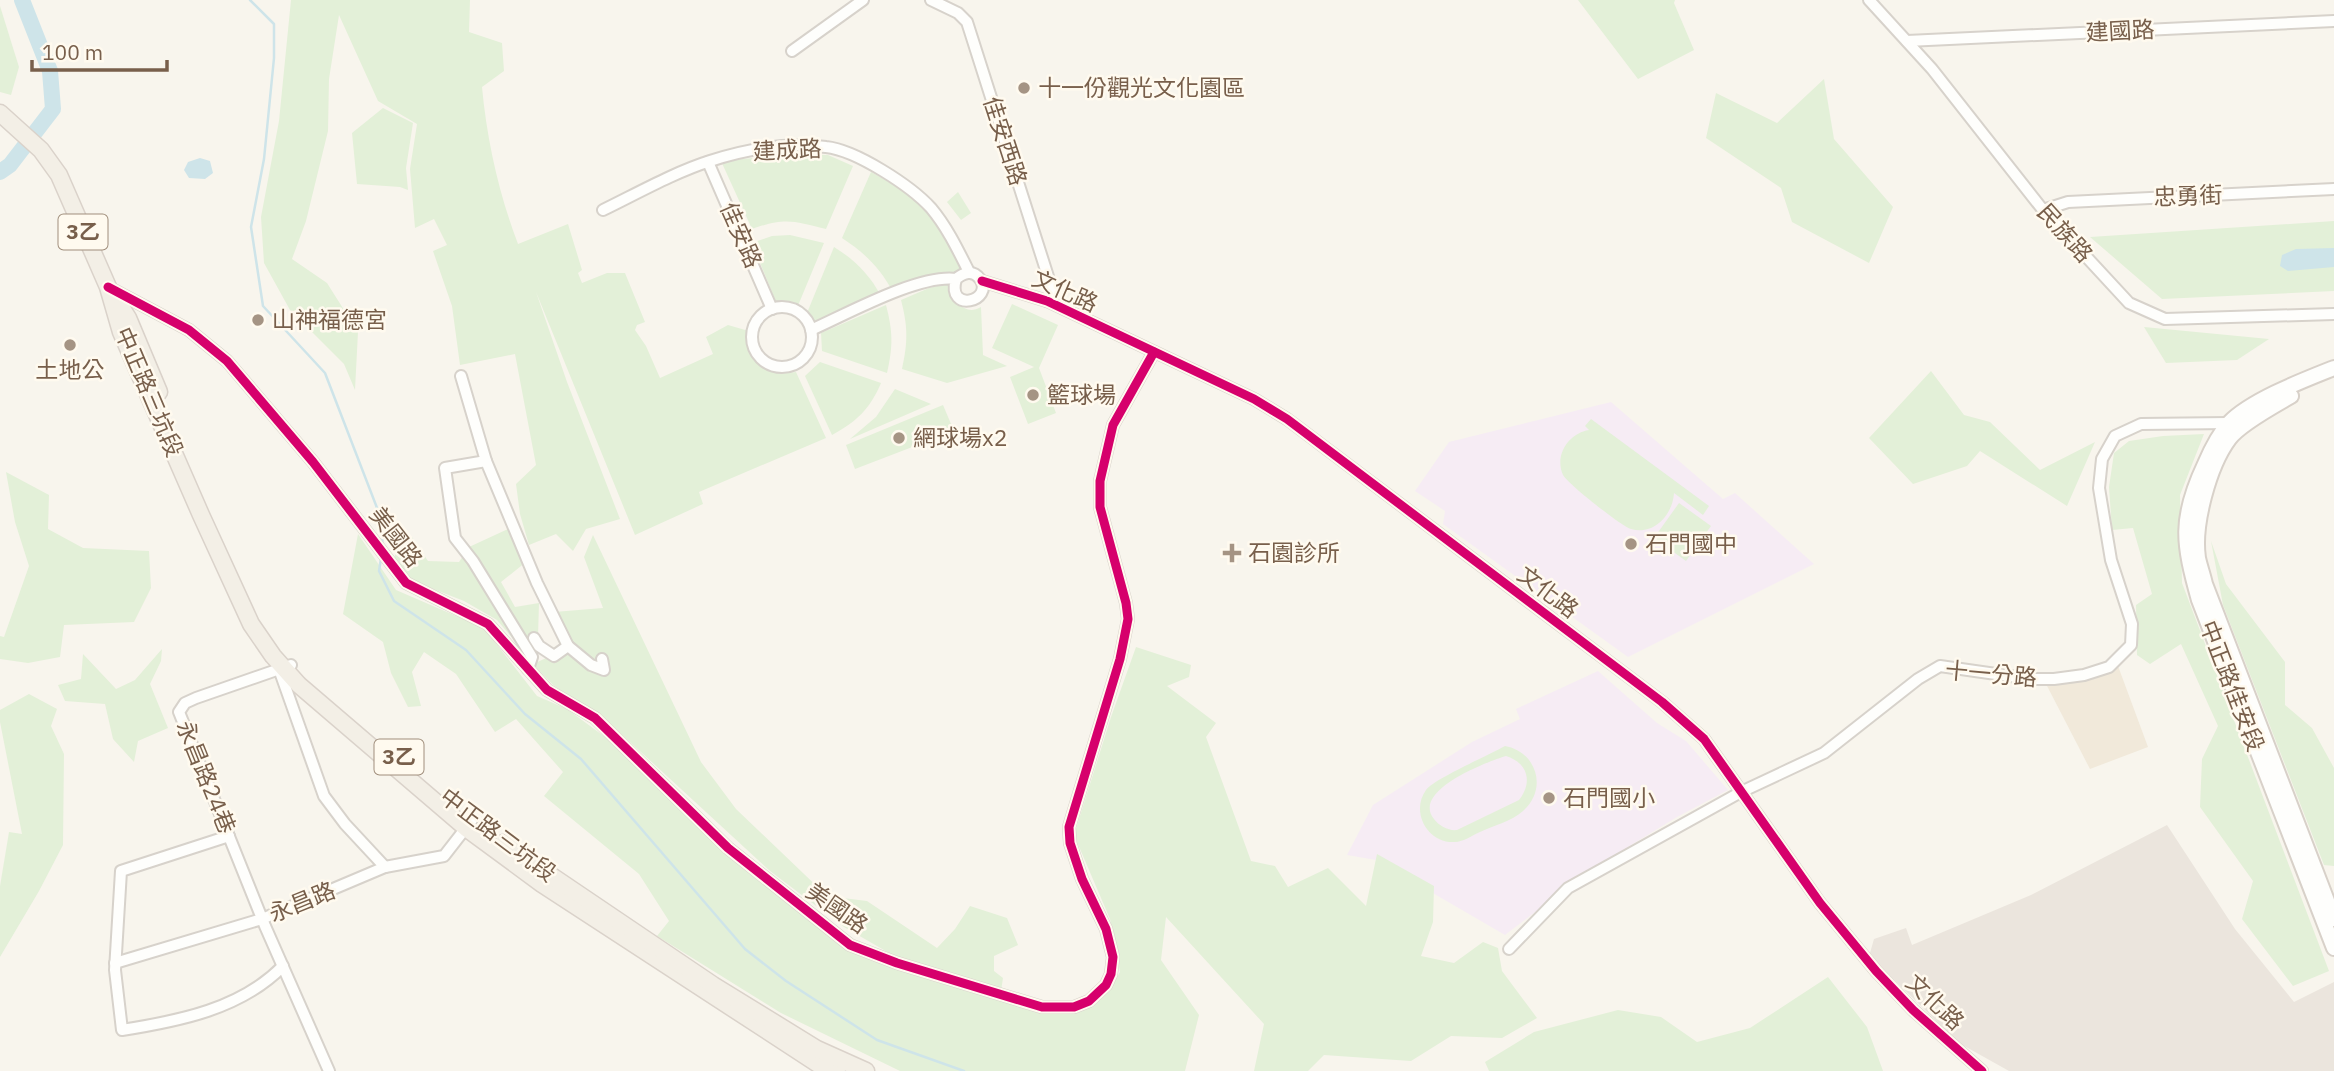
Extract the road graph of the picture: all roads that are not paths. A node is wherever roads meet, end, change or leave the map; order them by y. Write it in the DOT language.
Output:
graph roads {
  1 [pos="863,0"];
  2 [pos="931,0"];
  3 [pos="1869,0"];
  4 [pos="2334,21"];
  5 [pos="1907,41"];
  6 [pos="792,51"];
  7 [pos="4,116"];
  8 [pos="708,162"];
  9 [pos="2334,189"];
  10 [pos="603,210"];
  11 [pos="2043,210"];
  12 [pos="969,272"];
  13 [pos="956,279"];
  14 [pos="982,281"];
  15 [pos="108,287"];
  16 [pos="1047,301"];
  17 [pos="772,309"];
  18 [pos="2334,314"];
  19 [pos="811,330"];
  20 [pos="1154,352"];
  21 [pos="2334,368"];
  22 [pos="461,376"];
  23 [pos="2334,379"];
  24 [pos="2229,430"];
  25 [pos="486,461"];
  26 [pos="534,638"];
  27 [pos="568,646"];
  28 [pos="602,659"];
  29 [pos="285,667"];
  30 [pos="528,669"];
  31 [pos="1741,792"];
  32 [pos="469,824"];
  33 [pos="229,836"];
  34 [pos="385,867"];
  35 [pos="262,919"];
  36 [pos="2334,919"];
  37 [pos="2334,948"];
  38 [pos="1509,949"];
  39 [pos="115,963"];
  40 [pos="283,966"];
  41 [pos="329,1071"];
  42 [pos="837,1071"];
  43 [pos="866,1071"];
  44 [pos="1982,1071"];
  1 -- 6 [label="street"];
  2 -- 16 [label="street, 佳安西路"];
  3 -- 5 [label="street, 民族路"];
  4 -- 5 [label="street, 建國路"];
  5 -- 11 [label="street, 民族路"];
  7 -- 15 [label="main road, 中正路三坑段 / 3乙"];
  8 -- 10 [label="street, 建成路"];
  8 -- 12 [label="street, 建成路"];
  8 -- 17 [label="street, 佳安路"];
  9 -- 11 [label="street, 忠勇街"];
  11 -- 18 [label="street, 民族路"];
  12 -- 13 [label="street"];
  12 -- 14 [label="street, 文化路"];
  13 -- 14 [label="street"];
  13 -- 19 [label="street"];
  14 -- 16 [label="street, 文化路"];
  15 -- 29 [label="main road, 中正路三坑段 / 3乙"];
  15 -- 30 [label="street, 美國路"];
  16 -- 20 [label="street, 文化路"];
  17 -- 19 [label="street"];
  17 -- 19 [label="street"];
  20 -- 30 [label="street, 美國路"];
  20 -- 31 [label="street, 文化路"];
  21 -- 24 [label="main road"];
  22 -- 25 [label="street"];
  23 -- 24 [label="main road"];
  24 -- 31 [label="street, 十一分路"];
  24 -- 36 [label="main road, 中正路佳安段"];
  24 -- 37 [label="main road, 中正路佳安段"];
  25 -- 27 [label="street"];
  25 -- 30 [label="street"];
  26 -- 27 [label="street"];
  27 -- 28 [label="street"];
  29 -- 32 [label="main road, 中正路三坑段 / 3乙"];
  29 -- 33 [label="street, 永昌路24巷"];
  29 -- 34 [label="street"];
  31 -- 38 [label="street, 十一分路"];
  31 -- 44 [label="street, 文化路"];
  32 -- 34 [label="street, 永昌路"];
  32 -- 42 [label="main road, 中正路三坑段 / 3乙"];
  32 -- 43 [label="main road, 中正路三坑段 / 3乙"];
  33 -- 35 [label="street, 永昌路24巷"];
  33 -- 39 [label="street"];
  34 -- 35 [label="street, 永昌路"];
  35 -- 39 [label="street, 永昌路"];
  35 -- 40 [label="street, 永昌路24巷"];
  39 -- 40 [label="street"];
  40 -- 41 [label="street, 永昌路24巷"];
}
